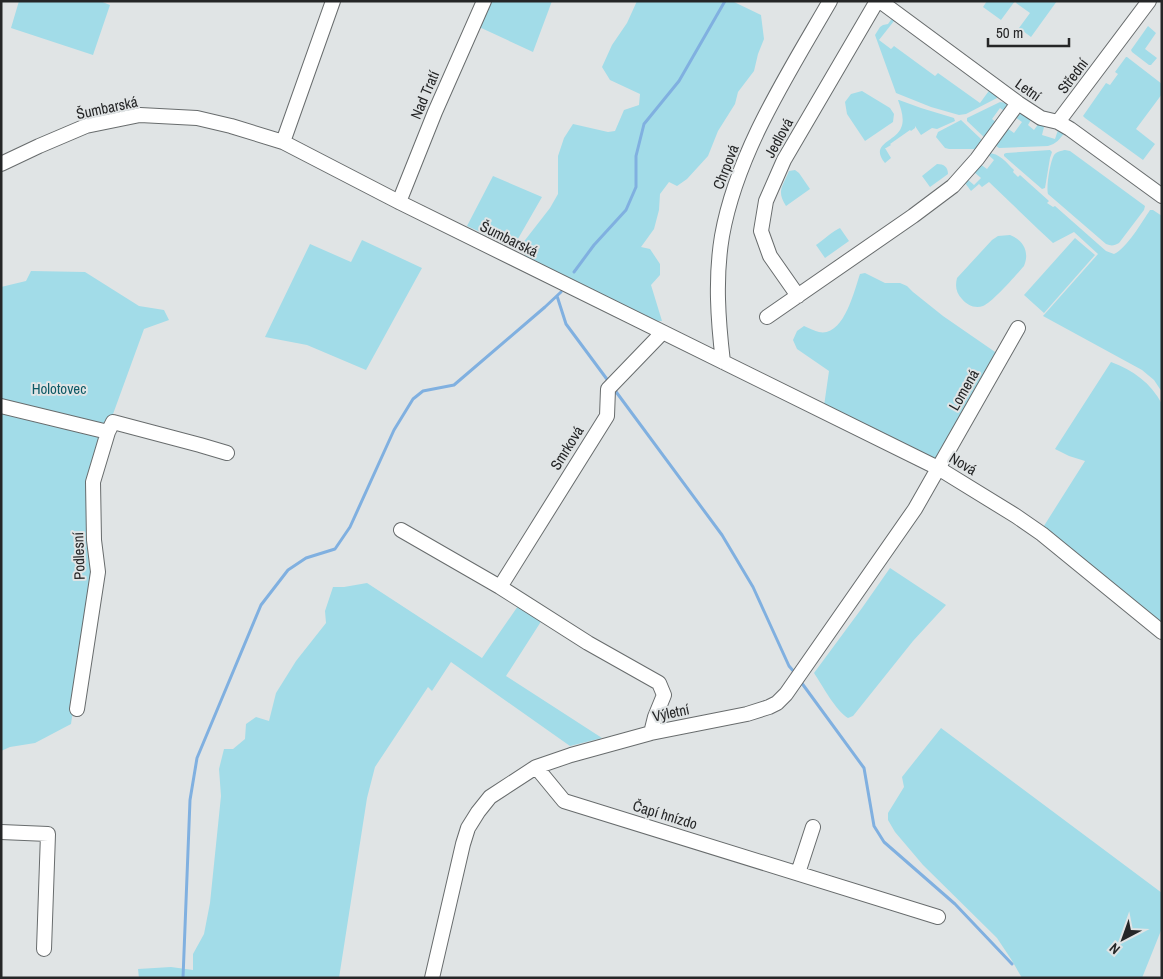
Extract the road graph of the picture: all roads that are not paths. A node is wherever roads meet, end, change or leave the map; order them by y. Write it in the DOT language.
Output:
graph roads {
  1 [pos="333,1"];
  2 [pos="484,1"];
  3 [pos="830,1"];
  4 [pos="879,1"];
  5 [pos="1149,1"];
  6 [pos="1018,103"];
  7 [pos="1058,122"];
  8 [pos="283,142"];
  9 [pos="1,164"];
  10 [pos="1162,196"];
  11 [pos="399,202"];
  12 [pos="798,296"];
  13 [pos="768,318"];
  14 [pos="1018,328"];
  15 [pos="662,333"];
  16 [pos="723,362"];
  17 [pos="1,406"];
  18 [pos="108,432"];
  19 [pos="227,453"];
  20 [pos="938,468"];
  21 [pos="401,530"];
  22 [pos="500,587"];
  23 [pos="1162,632"];
  24 [pos="77,710"];
  25 [pos="651,733"];
  26 [pos="536,767"];
  27 [pos="812,827"];
  28 [pos="1,832"];
  29 [pos="798,873"];
  30 [pos="938,917"];
  31 [pos="44,949"];
  32 [pos="432,978"];
  1 -- 8 [label="street"];
  2 -- 11 [label="street, Nad Tratí"];
  3 -- 16 [label="street, Chrpová"];
  4 -- 6 [label="street, Letní"];
  4 -- 12 [label="street, Jedlová"];
  5 -- 7 [label="street, Střední"];
  6 -- 7 [label="street, Letní"];
  6 -- 12 [label="street"];
  7 -- 10 [label="street, Letní"];
  8 -- 9 [label="street, Šumbarská"];
  8 -- 11 [label="street, Šumbarská"];
  11 -- 15 [label="street, Šumbarská"];
  12 -- 13 [label="street"];
  14 -- 20 [label="street, Lomená"];
  15 -- 16 [label="street, Šumbarská"];
  15 -- 22 [label="street, Smrková"];
  16 -- 20 [label="street, Nová"];
  17 -- 18 [label="street"];
  18 -- 19 [label="street"];
  18 -- 24 [label="street, Podlesní"];
  20 -- 23 [label="street, Nová"];
  20 -- 25 [label="street, Výletní"];
  21 -- 22 [label="street"];
  22 -- 25 [label="street"];
  25 -- 26 [label="street, Výletní"];
  26 -- 29 [label="street, Čapí hnízdo"];
  26 -- 32 [label="street, Výletní"];
  27 -- 29 [label="street"];
  28 -- 31 [label="street"];
  29 -- 30 [label="street, Čapí hnízdo"];
}
